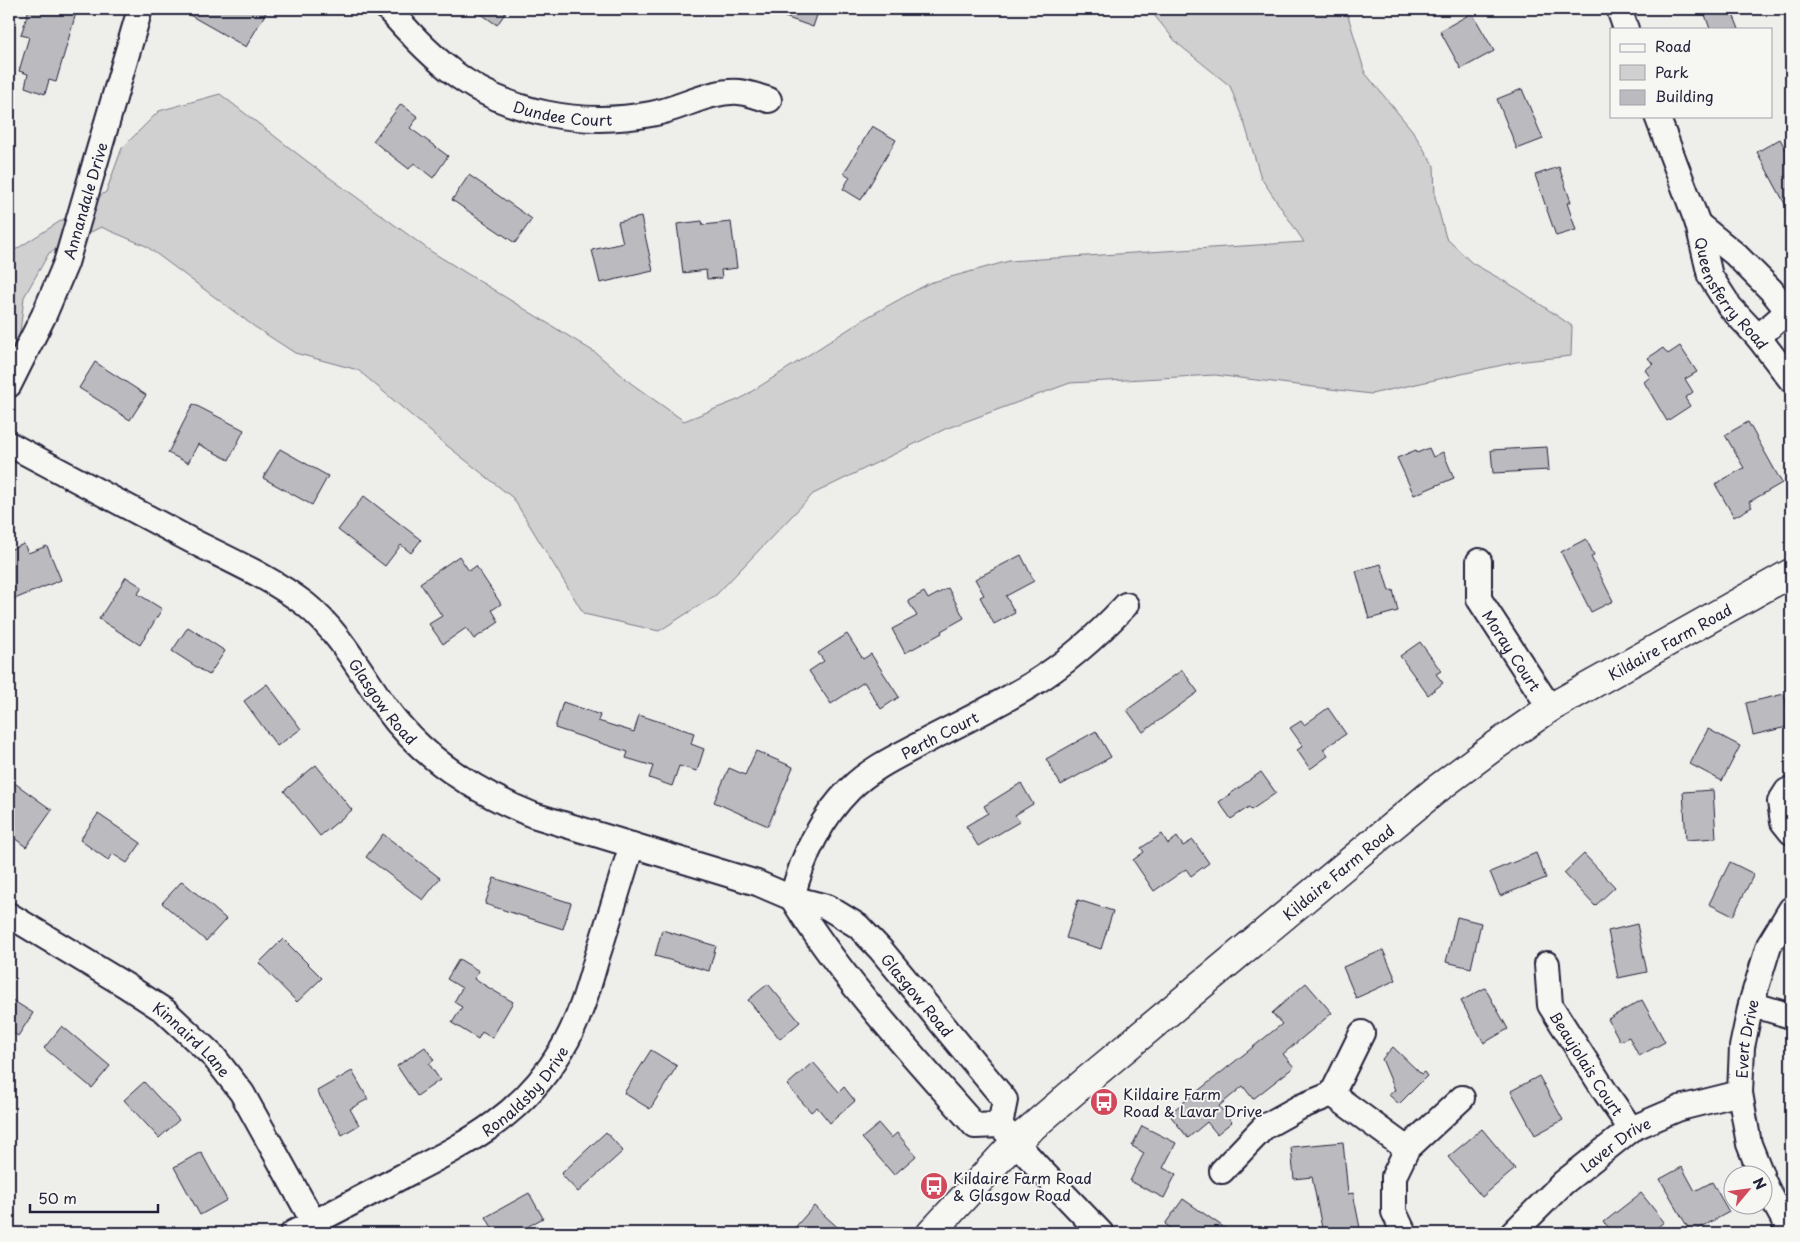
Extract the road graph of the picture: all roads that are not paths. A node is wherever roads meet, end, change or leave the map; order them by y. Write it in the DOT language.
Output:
graph roads {
  1 [pos="140,9"];
  2 [pos="388,9"];
  3 [pos="1619,9"];
  4 [pos="1626,28"];
  5 [pos="769,100"];
  6 [pos="1658,118"];
  7 [pos="1698,224"];
  8 [pos="1790,313"];
  9 [pos="1758,337"];
  10 [pos="1791,380"];
  11 [pos="9,385"];
  12 [pos="9,444"];
  13 [pos="1479,561"];
  14 [pos="1791,573"];
  15 [pos="1126,605"];
  16 [pos="1550,708"];
  17 [pos="1791,790"];
  18 [pos="1791,832"];
  19 [pos="632,845"];
  20 [pos="792,898"];
  21 [pos="1791,908"];
  22 [pos="9,915"];
  23 [pos="1548,964"];
  24 [pos="1751,1004"];
  25 [pos="1791,1016"];
  26 [pos="1362,1034"];
  27 [pos="1740,1093"];
  28 [pos="1332,1094"];
  29 [pos="1462,1098"];
  30 [pos="1631,1129"];
  31 [pos="1008,1133"];
  32 [pos="1407,1149"];
  33 [pos="1757,1164"];
  34 [pos="1222,1170"];
  35 [pos="1772,1198"];
  36 [pos="314,1223"];
  37 [pos="293,1233"];
  38 [pos="931,1233"];
  39 [pos="1101,1233"];
  40 [pos="1404,1233"];
  41 [pos="1513,1233"];
  42 [pos="1791,1233"];
  1 -- 11 [label="street, Annandale Drive"];
  2 -- 5 [label="street, Dundee Court"];
  3 -- 4 [label="street"];
  6 -- 7 [label="street, Queensferry Road"];
  7 -- 8 [label="street, Queensferry Road"];
  7 -- 9 [label="street, Queensferry Road"];
  8 -- 9 [label="street"];
  9 -- 10 [label="street, Queensferry Road"];
  12 -- 19 [label="street, Glasgow Road"];
  13 -- 16 [label="street, Moray Court"];
  14 -- 16 [label="main road, Kildaire Farm Road"];
  15 -- 20 [label="street, Perth Court"];
  16 -- 31 [label="main road, Kildaire Farm Road"];
  17 -- 18 [label="street"];
  19 -- 20 [label="street, Glasgow Road"];
  19 -- 36 [label="street, Ronaldsby Drive"];
  20 -- 31 [label="street"];
  20 -- 31 [label="street, Glasgow Road"];
  21 -- 24 [label="street, Evert Drive"];
  22 -- 36 [label="street, Kinnaird Lane"];
  23 -- 30 [label="street, Beaujolais Court"];
  24 -- 25 [label="street"];
  24 -- 27 [label="street, Evert Drive"];
  26 -- 28 [label="street"];
  27 -- 30 [label="street, Laver Drive"];
  27 -- 33 [label="street, Evert Drive"];
  28 -- 32 [label="street"];
  28 -- 34 [label="street"];
  29 -- 32 [label="street"];
  30 -- 41 [label="street, Laver Drive"];
  31 -- 38 [label="main road, Kildaire Farm Road"];
  31 -- 39 [label="street"];
  32 -- 40 [label="street"];
  35 -- 42 [label="street"];
  36 -- 37 [label="street, Ronaldsby Drive"];
}
